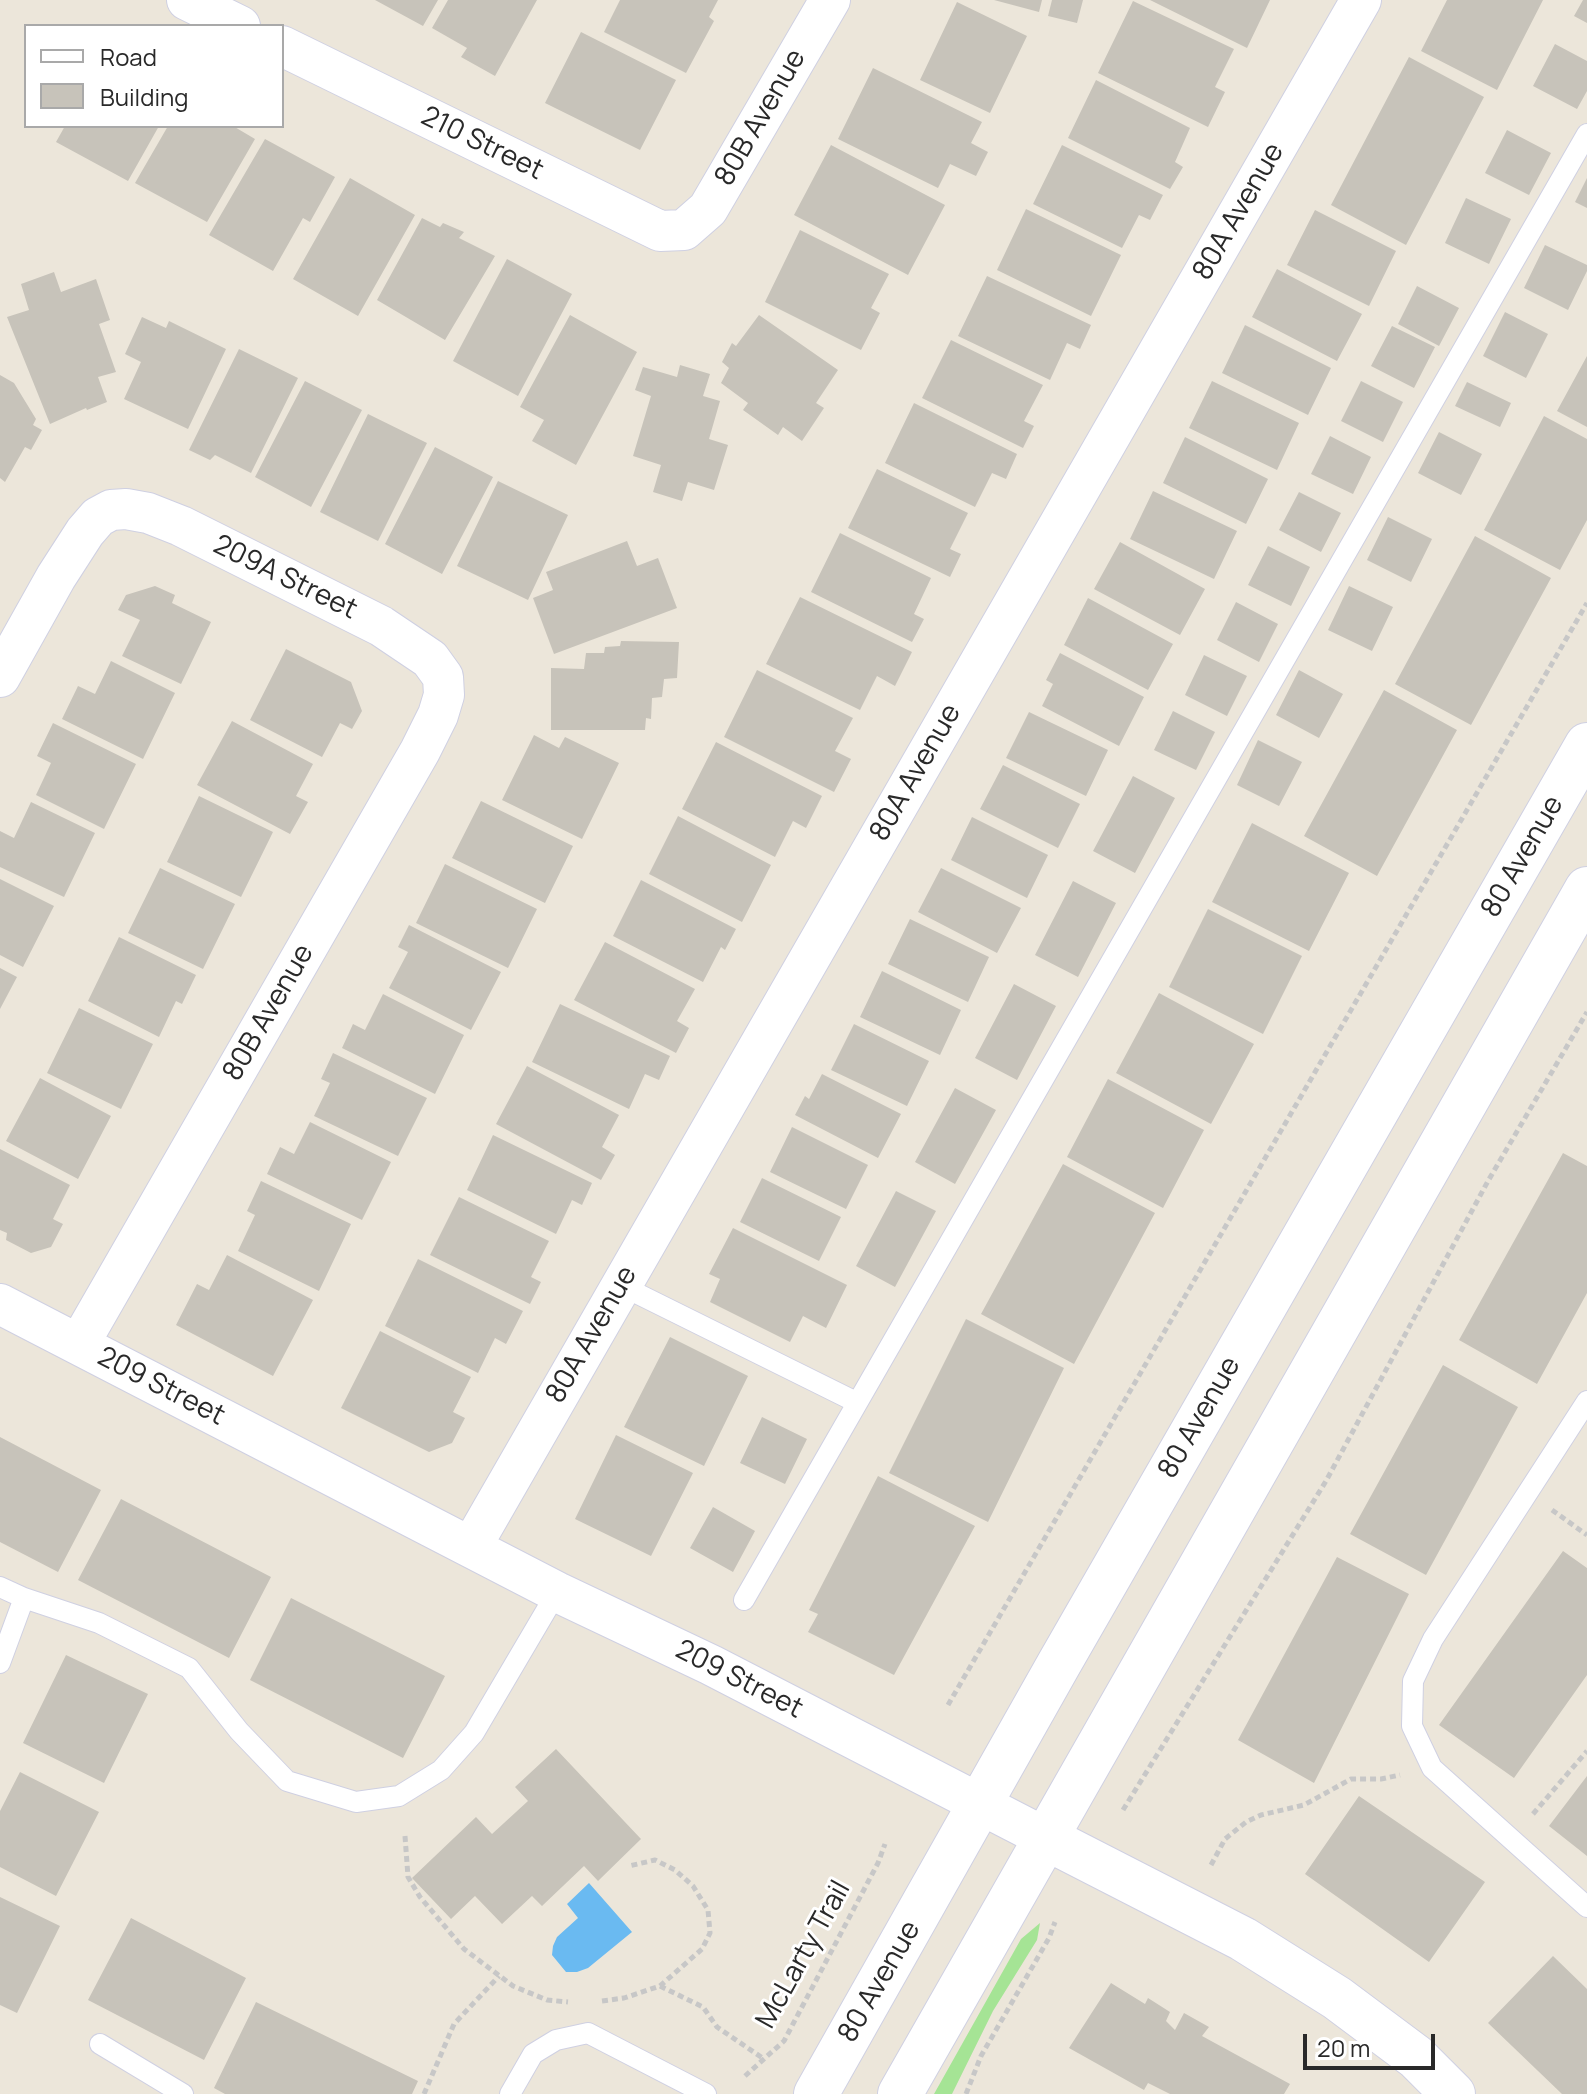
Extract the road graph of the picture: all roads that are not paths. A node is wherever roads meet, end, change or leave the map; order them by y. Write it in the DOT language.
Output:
graph roads {
  1 [pos="187,0"];
  2 [pos="830,0"];
  3 [pos="1361,0"];
  4 [pos="236,24"];
  5 [pos="284,47"];
  6 [pos="1587,134"];
  7 [pos="684,230"];
  8 [pos="0,677"];
  9 [pos="443,677"];
  10 [pos="1587,745"];
  11 [pos="1587,889"];
  12 [pos="620,1285"];
  13 [pos="0,1304"];
  14 [pos="79,1344"];
  15 [pos="1587,1401"];
  16 [pos="856,1402"];
  17 [pos="471,1547"];
  18 [pos="0,1587"];
  19 [pos="557,1592"];
  20 [pos="24,1598"];
  21 [pos="744,1600"];
  22 [pos="0,1663"];
  23 [pos="981,1804"];
  24 [pos="1044,1837"];
  25 [pos="1587,1907"];
  26 [pos="100,2044"];
  27 [pos="183,2094"];
  28 [pos="510,2094"];
  29 [pos="706,2094"];
  30 [pos="816,2094"];
  31 [pos="900,2094"];
  32 [pos="1453,2094"];
  1 -- 4 [label="street"];
  2 -- 7 [label="street, 80B Avenue"];
  3 -- 12 [label="street, 80A Avenue"];
  5 -- 7 [label="street, 210 Street"];
  6 -- 16 [label="lane"];
  8 -- 9 [label="street, 209A Street"];
  9 -- 14 [label="street, 80B Avenue"];
  10 -- 23 [label="main road, 80 Avenue"];
  11 -- 24 [label="main road"];
  12 -- 16 [label="lane"];
  12 -- 17 [label="street, 80A Avenue"];
  13 -- 14 [label="street, 209 Street"];
  14 -- 17 [label="street, 209 Street"];
  15 -- 25 [label="lane"];
  16 -- 21 [label="lane"];
  17 -- 19 [label="street, 209 Street"];
  18 -- 20 [label="lane"];
  19 -- 20 [label="lane"];
  19 -- 23 [label="street, 209 Street"];
  20 -- 22 [label="lane"];
  23 -- 24 [label="street, 209 Street"];
  23 -- 30 [label="main road, 80 Avenue"];
  24 -- 31 [label="main road"];
  24 -- 32 [label="main road, 209 Street"];
  26 -- 27 [label="lane"];
  28 -- 29 [label="lane"];
}
